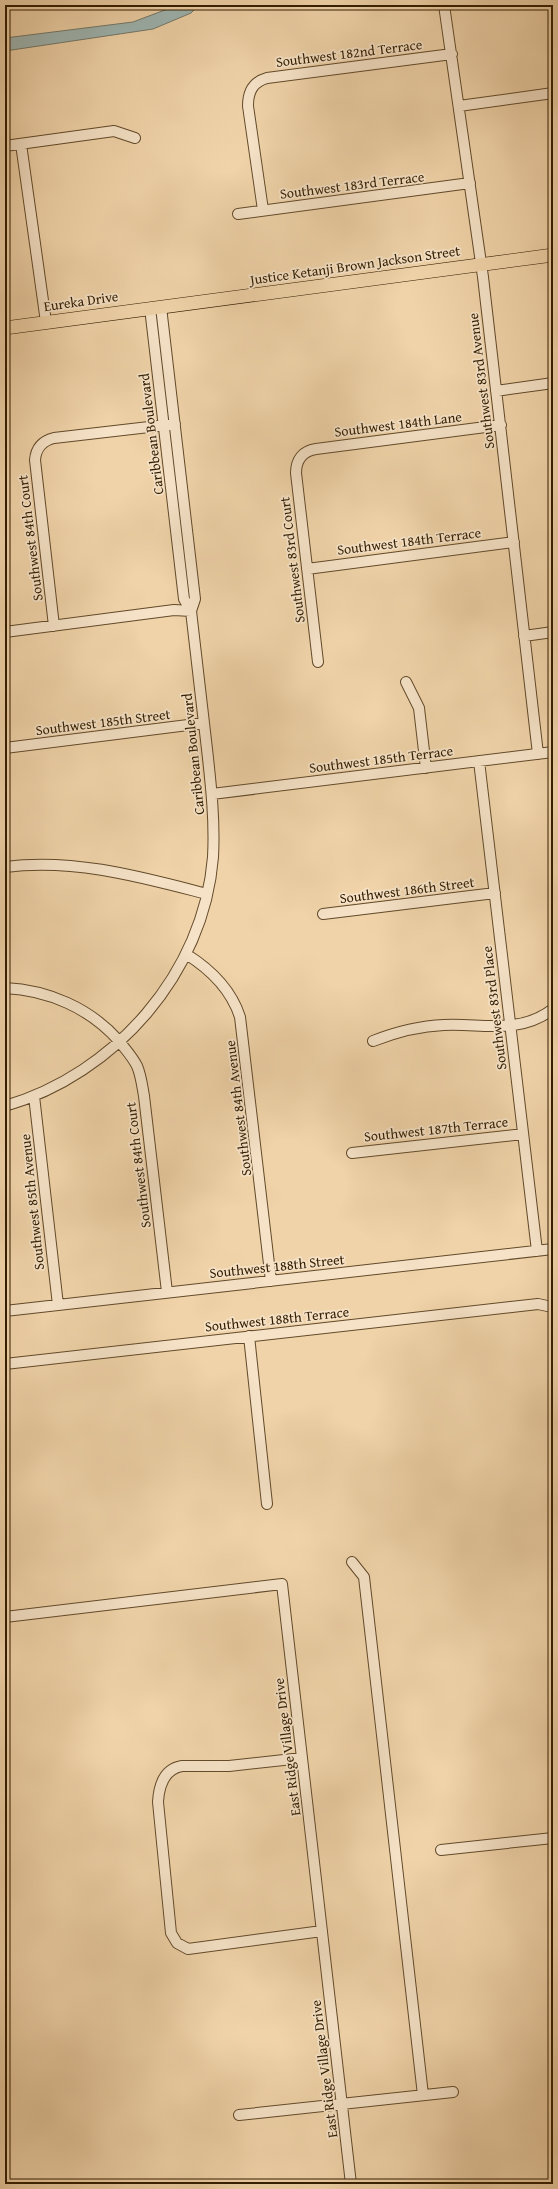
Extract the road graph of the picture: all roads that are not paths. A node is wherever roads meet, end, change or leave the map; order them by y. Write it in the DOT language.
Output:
graph roads {
  1 [pos="444,5"];
  2 [pos="452,54"];
  3 [pos="553,94"];
  4 [pos="459,106"];
  5 [pos="136,138"];
  6 [pos="21,144"];
  7 [pos="5,146"];
  8 [pos="470,183"];
  9 [pos="263,210"];
  10 [pos="238,214"];
  11 [pos="553,255"];
  12 [pos="481,264"];
  13 [pos="156,307"];
  14 [pos="46,322"];
  15 [pos="5,328"];
  16 [pos="553,383"];
  17 [pos="496,391"];
  18 [pos="170,424"];
  19 [pos="501,425"];
  20 [pos="300,456"];
  21 [pos="514,542"];
  22 [pos="307,569"];
  23 [pos="191,611"];
  24 [pos="54,626"];
  25 [pos="5,632"];
  26 [pos="553,632"];
  27 [pos="524,636"];
  28 [pos="318,662"];
  29 [pos="406,682"];
  30 [pos="204,723"];
  31 [pos="5,748"];
  32 [pos="553,752"];
  33 [pos="538,754"];
  34 [pos="479,761"];
  35 [pos="426,768"];
  36 [pos="212,794"];
  37 [pos="5,867"];
  38 [pos="495,893"];
  39 [pos="207,894"];
  40 [pos="323,914"];
  41 [pos="186,954"];
  42 [pos="5,988"];
  43 [pos="553,1009"];
  44 [pos="510,1025"];
  45 [pos="373,1041"];
  46 [pos="119,1042"];
  47 [pos="34,1096"];
  48 [pos="5,1106"];
  49 [pos="523,1134"];
  50 [pos="352,1153"];
  51 [pos="553,1250"];
  52 [pos="537,1251"];
  53 [pos="271,1281"];
  54 [pos="166,1292"];
  55 [pos="58,1305"];
  56 [pos="552,1307"];
  57 [pos="5,1311"];
  58 [pos="249,1336"];
  59 [pos="5,1364"];
  60 [pos="268,1504"];
  61 [pos="352,1562"];
  62 [pos="5,1617"];
  63 [pos="302,1758"];
  64 [pos="553,1838"];
  65 [pos="441,1850"];
  66 [pos="322,1931"];
  67 [pos="453,2092"];
  68 [pos="423,2095"];
  69 [pos="342,2104"];
  70 [pos="239,2115"];
  71 [pos="351,2184"];
  1 -- 2 [label="street, Southwest 83rd Avenue"];
  2 -- 4 [label="street, Southwest 83rd Avenue"];
  2 -- 9 [label="street, Southwest 182nd Terrace"];
  3 -- 4 [label="street"];
  4 -- 8 [label="street, Southwest 83rd Avenue"];
  5 -- 6 [label="street"];
  6 -- 7 [label="street"];
  6 -- 14 [label="street"];
  8 -- 9 [label="street, Southwest 183rd Terrace"];
  8 -- 12 [label="street, Southwest 83rd Avenue"];
  9 -- 10 [label="street, Southwest 183rd Terrace"];
  11 -- 12 [label="main road, Justice Ketanji Brown Jackson Street"];
  12 -- 13 [label="main road, Justice Ketanji Brown Jackson Street"];
  12 -- 17 [label="street, Southwest 83rd Avenue"];
  13 -- 14 [label="main road, Eureka Drive"];
  13 -- 18 [label="street, Caribbean Boulevard"];
  14 -- 15 [label="main road, Eureka Drive"];
  16 -- 17 [label="street"];
  17 -- 19 [label="street, Southwest 83rd Avenue"];
  18 -- 23 [label="street, Caribbean Boulevard"];
  18 -- 24 [label="street, Southwest 84th Court"];
  19 -- 20 [label="street, Southwest 184th Lane"];
  19 -- 21 [label="street, Southwest 83rd Avenue"];
  20 -- 22 [label="street, Southwest 83rd Court"];
  21 -- 22 [label="street, Southwest 184th Terrace"];
  21 -- 27 [label="street, Southwest 83rd Avenue"];
  22 -- 28 [label="street, Southwest 83rd Court"];
  23 -- 24 [label="street"];
  23 -- 30 [label="street, Caribbean Boulevard"];
  24 -- 25 [label="street"];
  26 -- 27 [label="street"];
  27 -- 33 [label="street, Southwest 83rd Avenue"];
  29 -- 35 [label="street"];
  30 -- 31 [label="street, Southwest 185th Street"];
  30 -- 36 [label="street, Caribbean Boulevard"];
  32 -- 33 [label="street, Southwest 185th Terrace"];
  33 -- 34 [label="street, Southwest 185th Terrace"];
  34 -- 35 [label="street, Southwest 185th Terrace"];
  34 -- 38 [label="street, Southwest 83rd Place"];
  35 -- 36 [label="street, Southwest 185th Terrace"];
  36 -- 39 [label="street, Caribbean Boulevard"];
  37 -- 39 [label="street"];
  38 -- 40 [label="street, Southwest 186th Street"];
  38 -- 44 [label="street, Southwest 83rd Place"];
  39 -- 41 [label="street, Caribbean Boulevard"];
  41 -- 46 [label="street, Caribbean Boulevard"];
  41 -- 53 [label="street, Southwest 84th Avenue"];
  42 -- 46 [label="street"];
  43 -- 44 [label="street"];
  44 -- 45 [label="street"];
  44 -- 49 [label="street, Southwest 83rd Place"];
  46 -- 47 [label="street, Caribbean Boulevard"];
  46 -- 54 [label="street, Southwest 84th Court"];
  47 -- 48 [label="street, Caribbean Boulevard"];
  47 -- 55 [label="street, Southwest 85th Avenue"];
  49 -- 50 [label="street, Southwest 187th Terrace"];
  49 -- 52 [label="street, Southwest 83rd Place"];
  51 -- 52 [label="street, Southwest 188th Street"];
  52 -- 53 [label="street, Southwest 188th Street"];
  53 -- 54 [label="street, Southwest 188th Street"];
  54 -- 55 [label="street, Southwest 188th Street"];
  55 -- 57 [label="street, Southwest 188th Street"];
  56 -- 58 [label="street, Southwest 188th Terrace"];
  58 -- 59 [label="street, Southwest 188th Terrace"];
  58 -- 60 [label="street"];
  61 -- 68 [label="street"];
  62 -- 63 [label="street, East Ridge Village Drive"];
  63 -- 66 [label="street, East Ridge Village Drive"];
  63 -- 66 [label="street"];
  64 -- 65 [label="street"];
  66 -- 69 [label="street, East Ridge Village Drive"];
  67 -- 68 [label="street"];
  68 -- 69 [label="street"];
  69 -- 70 [label="street"];
  69 -- 71 [label="street, East Ridge Village Drive"];
}
